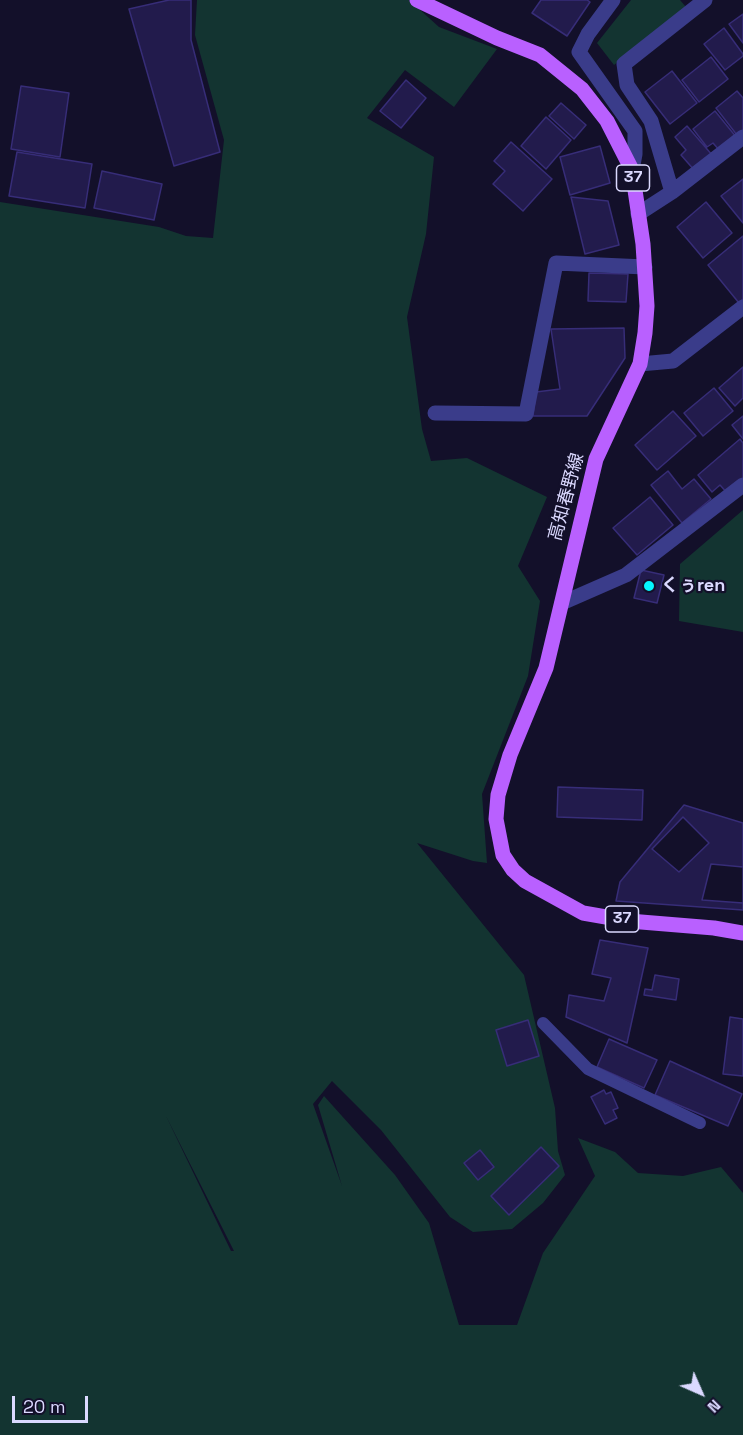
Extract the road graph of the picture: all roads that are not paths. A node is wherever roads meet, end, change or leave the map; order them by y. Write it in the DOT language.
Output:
graph roads {
  1 [pos="417,0"];
  2 [pos="613,0"];
  3 [pos="705,0"];
  4 [pos="743,137"];
  5 [pos="632,170"];
  6 [pos="672,192"];
  7 [pos="638,214"];
  8 [pos="645,267"];
  9 [pos="743,307"];
  10 [pos="640,364"];
  11 [pos="435,413"];
  12 [pos="743,485"];
  13 [pos="562,603"];
  14 [pos="743,933"];
  15 [pos="543,1023"];
  16 [pos="700,1123"];
  1 -- 5 [label="main road, 高知春野線 / 37"];
  2 -- 5 [label="street"];
  3 -- 6 [label="street"];
  4 -- 6 [label="street"];
  5 -- 7 [label="main road, 高知春野線 / 37"];
  6 -- 7 [label="street"];
  7 -- 8 [label="main road, 高知春野線 / 37"];
  8 -- 10 [label="main road, 高知春野線 / 37"];
  8 -- 11 [label="street"];
  9 -- 10 [label="street"];
  10 -- 13 [label="main road, 高知春野線 / 37"];
  12 -- 13 [label="street"];
  13 -- 14 [label="main road, 高知春野線 / 37"];
  15 -- 16 [label="lane"];
}
